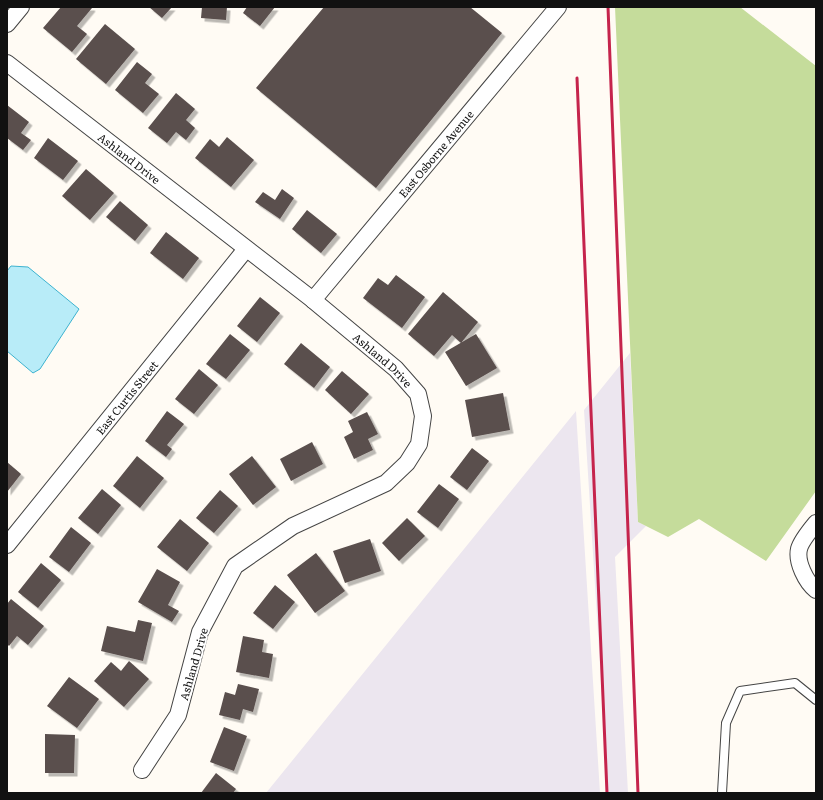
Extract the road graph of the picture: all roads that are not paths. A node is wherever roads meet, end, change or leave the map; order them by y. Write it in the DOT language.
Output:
graph roads {
  1 [pos="21,7"];
  2 [pos="558,7"];
  3 [pos="7,24"];
  4 [pos="7,64"];
  5 [pos="246,249"];
  6 [pos="313,300"];
  7 [pos="816,523"];
  8 [pos="7,545"];
  9 [pos="816,590"];
  10 [pos="816,700"];
  11 [pos="142,770"];
  12 [pos="722,793"];
  1 -- 3 [label="street"];
  2 -- 6 [label="street, East Osborne Avenue"];
  4 -- 5 [label="street, Ashland Drive"];
  5 -- 6 [label="street, Ashland Drive"];
  5 -- 8 [label="street, East Curtis Street"];
  6 -- 11 [label="street, Ashland Drive"];
  7 -- 9 [label="street"];
  10 -- 12 [label="lane"];
}
